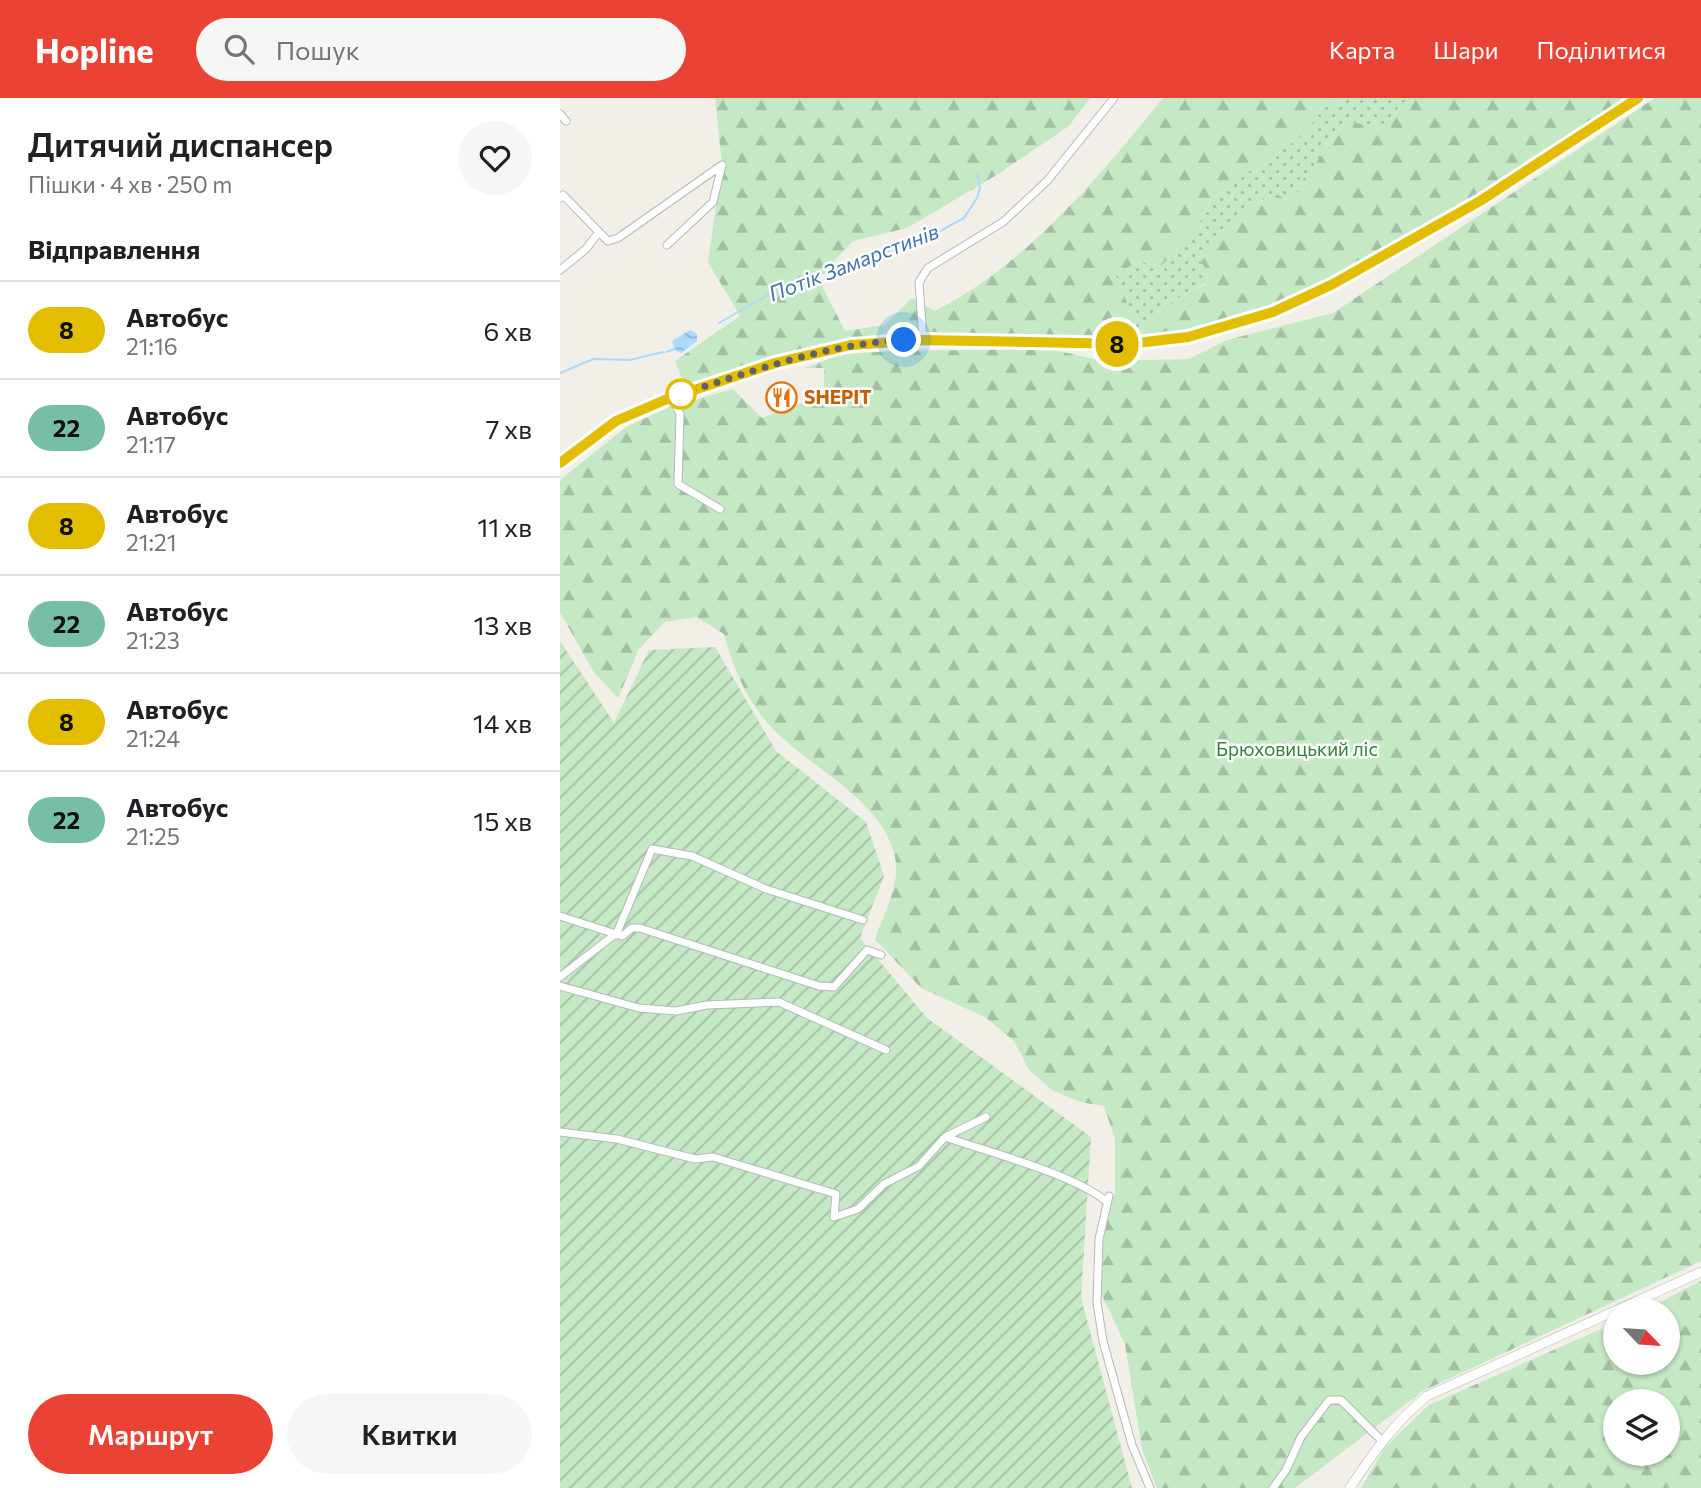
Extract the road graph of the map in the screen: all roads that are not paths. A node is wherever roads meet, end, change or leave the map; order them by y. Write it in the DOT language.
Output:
graph roads {
  1 [pos="1114,98"];
  2 [pos="1638,98"];
  3 [pos="560,114"];
  4 [pos="566,121"];
  5 [pos="562,197"];
  6 [pos="599,232"];
  7 [pos="667,245"];
  8 [pos="560,270"];
  9 [pos="923,340"];
  10 [pos="672,397"];
  11 [pos="560,463"];
  12 [pos="720,509"];
  13 [pos="560,916"];
  14 [pos="863,920"];
  15 [pos="615,935"];
  16 [pos="881,955"];
  17 [pos="560,977"];
  18 [pos="560,986"];
  19 [pos="886,1050"];
  20 [pos="986,1117"];
  21 [pos="560,1132"];
  22 [pos="945,1137"];
  23 [pos="1701,1272"];
  24 [pos="1381,1440"];
  25 [pos="1150,1488"];
  26 [pos="1273,1488"];
  27 [pos="1350,1488"];
  1 -- 9 [label="street"];
  2 -- 9 [label="main road"];
  3 -- 4 [label="street"];
  5 -- 6 [label="street"];
  6 -- 7 [label="street"];
  6 -- 8 [label="street"];
  9 -- 10 [label="main road"];
  10 -- 11 [label="main road"];
  10 -- 12 [label="street"];
  13 -- 15 [label="street"];
  14 -- 15 [label="street"];
  15 -- 16 [label="street"];
  15 -- 17 [label="street"];
  18 -- 19 [label="street"];
  20 -- 22 [label="street"];
  21 -- 22 [label="street"];
  22 -- 25 [label="street"];
  23 -- 24 [label="street"];
  24 -- 26 [label="street"];
  24 -- 27 [label="street"];
}
